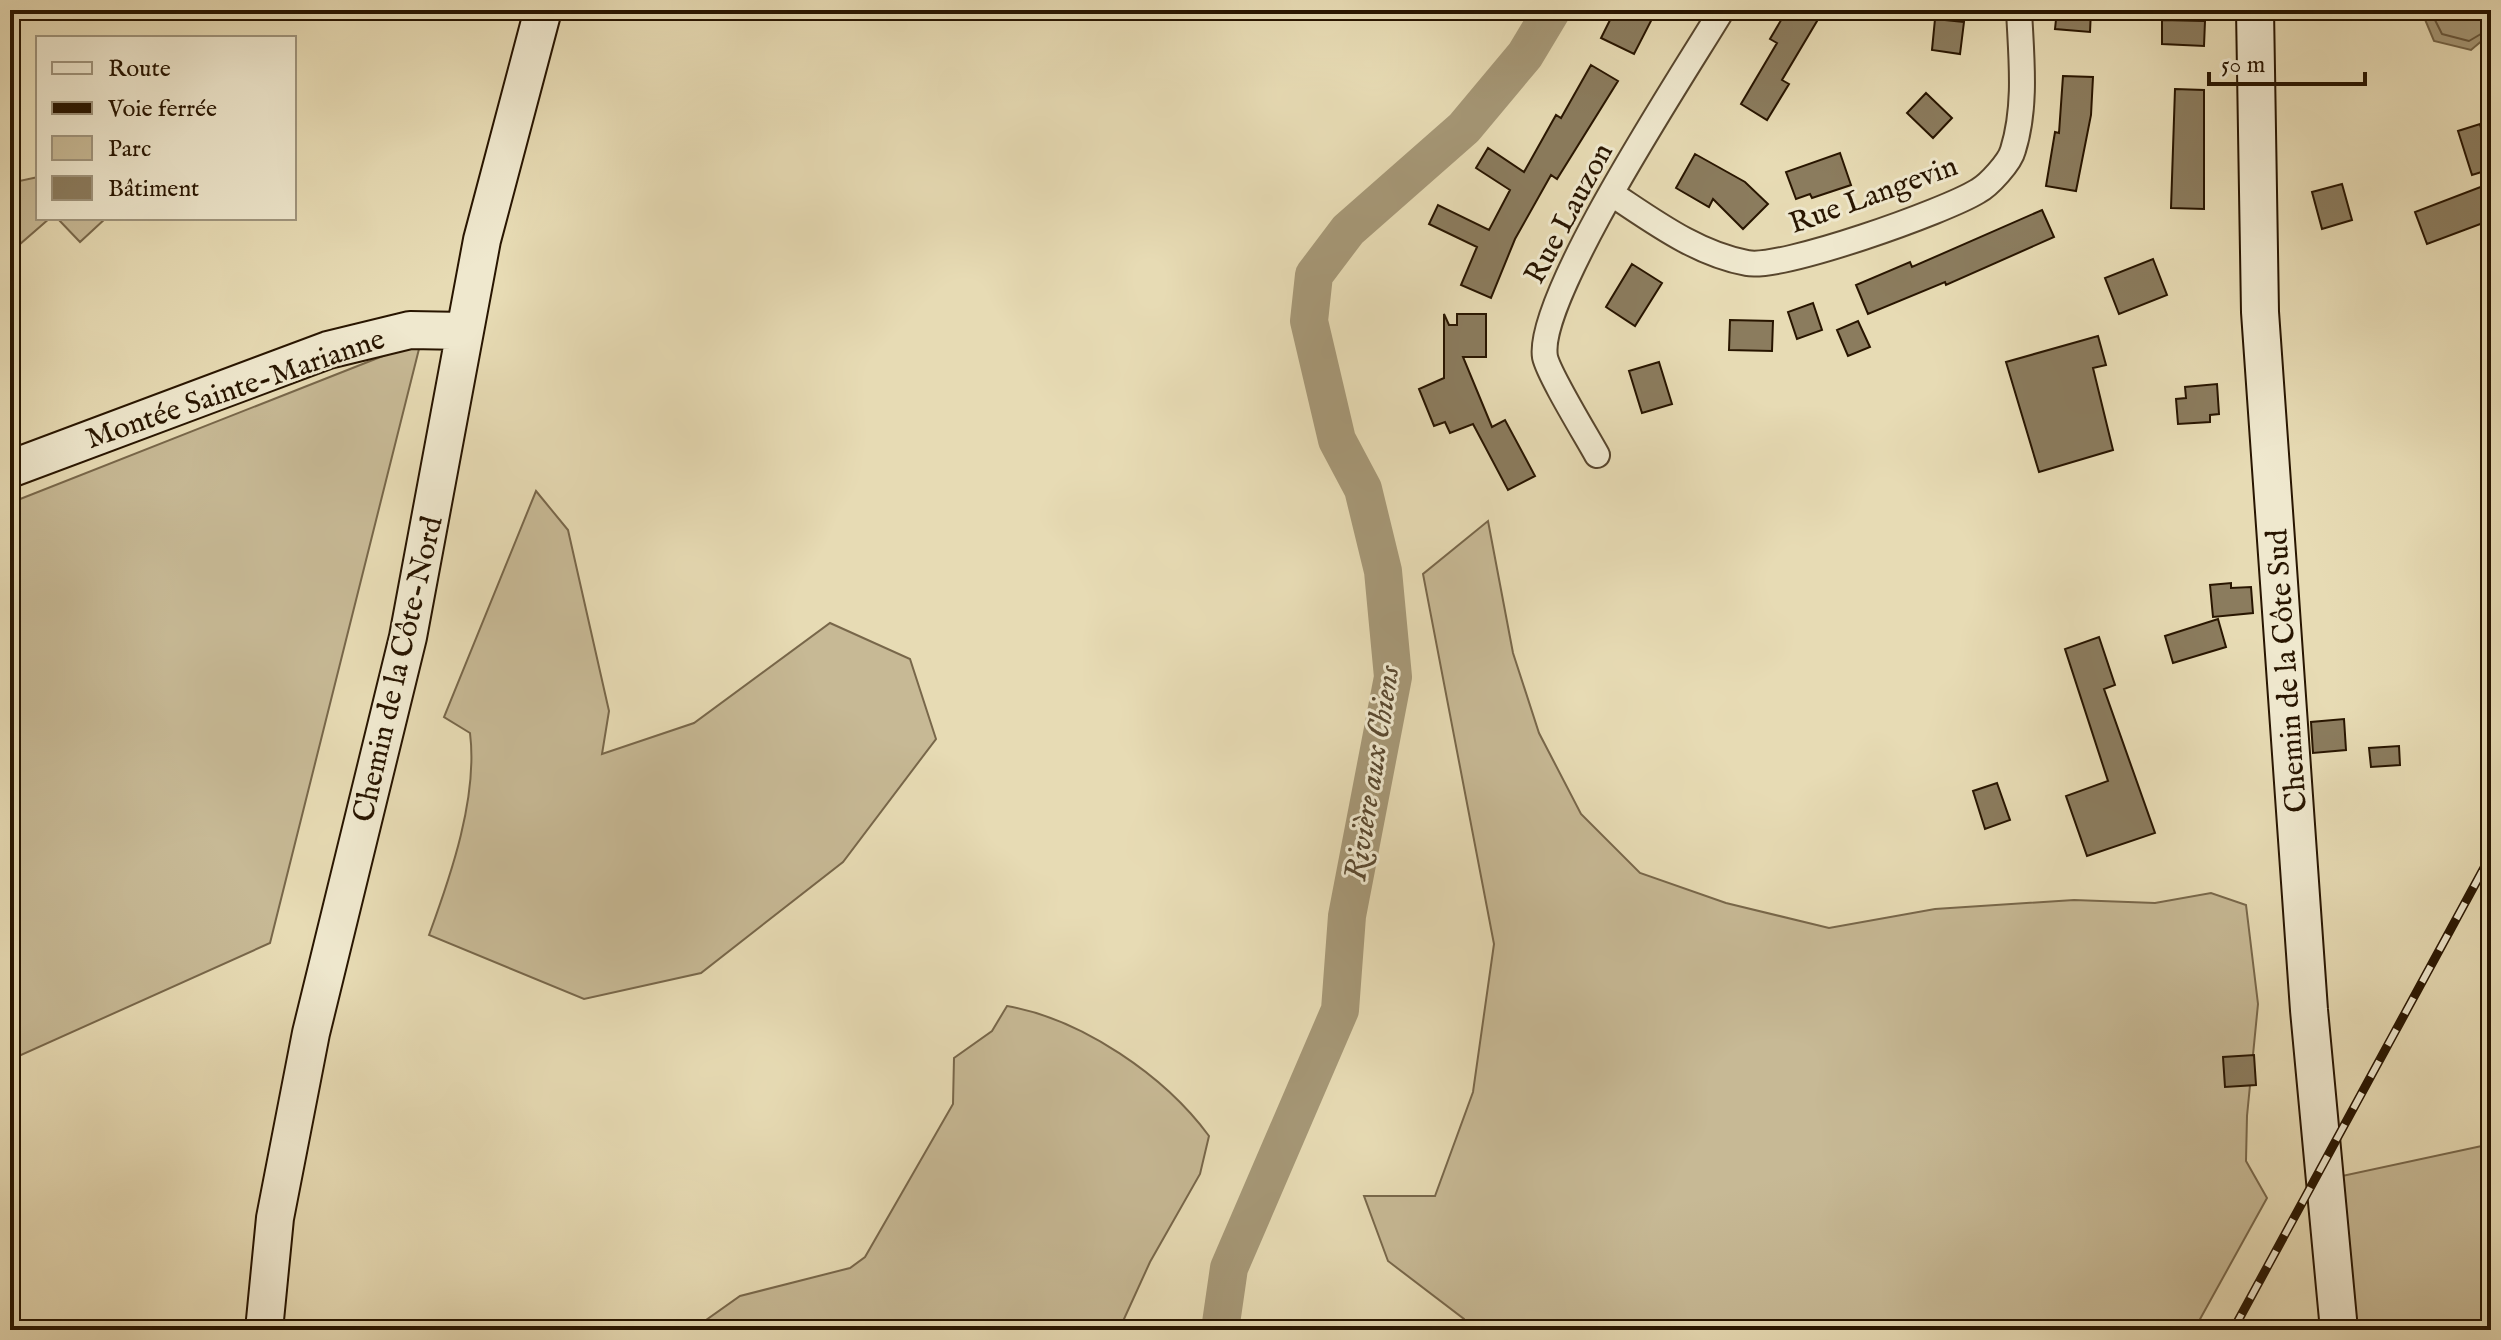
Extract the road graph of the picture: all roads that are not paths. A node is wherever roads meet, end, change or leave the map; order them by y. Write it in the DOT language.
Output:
graph roads {
  1 [pos="543,10"];
  2 [pos="1722,10"];
  3 [pos="2019,10"];
  4 [pos="2255,10"];
  5 [pos="1612,194"];
  6 [pos="465,331"];
  7 [pos="1597,455"];
  8 [pos="10,469"];
  9 [pos="264,1330"];
  10 [pos="2339,1330"];
  1 -- 6 [label="street, Chemin de la Côte-Nord"];
  2 -- 5 [label="street, Rue Lauzon"];
  3 -- 5 [label="street, Rue Langevin"];
  4 -- 10 [label="street, Chemin de la Côte Sud"];
  5 -- 7 [label="street, Rue Lauzon"];
  6 -- 8 [label="street, Montée Sainte-Marianne"];
  6 -- 9 [label="street, Chemin de la Côte-Nord"];
}
